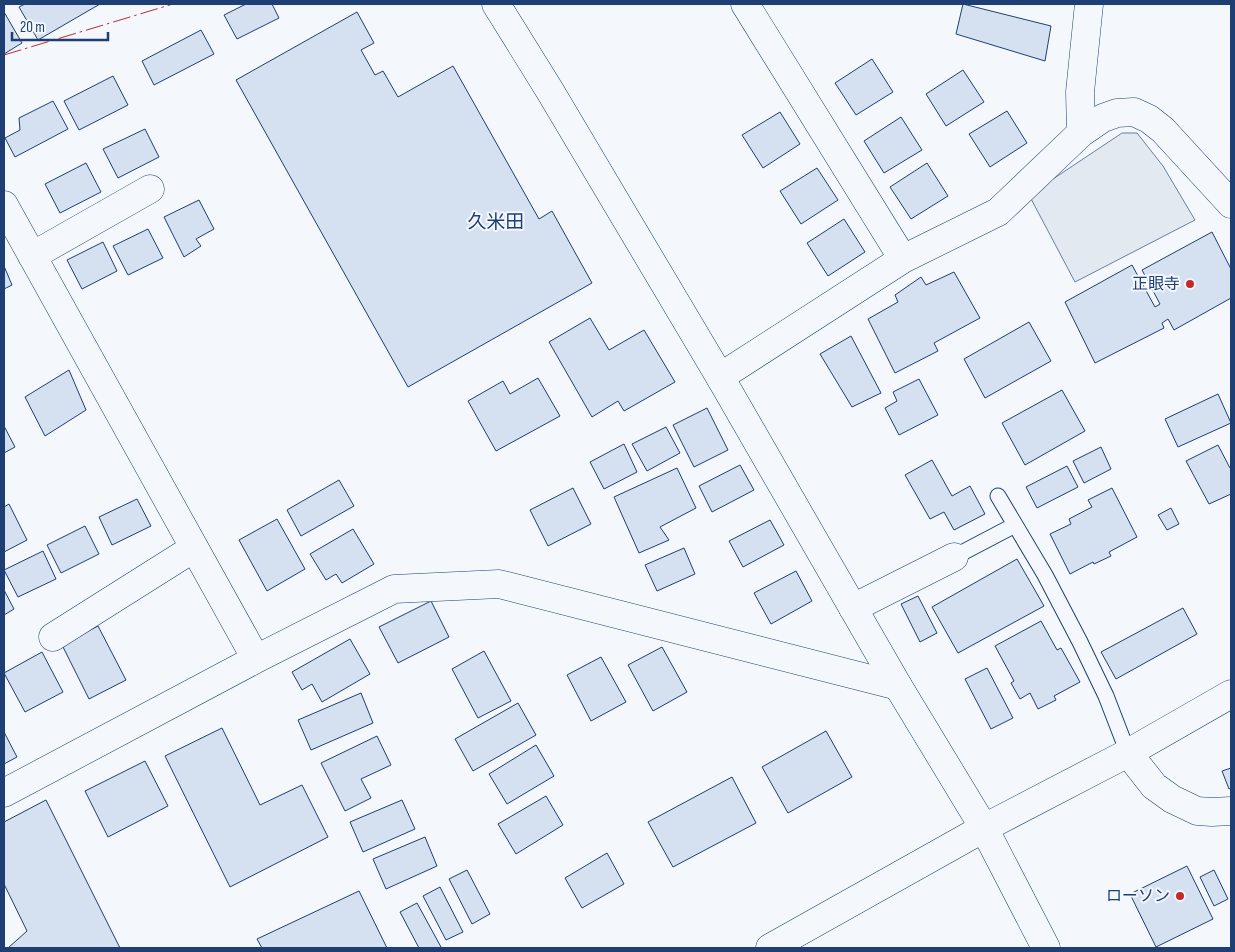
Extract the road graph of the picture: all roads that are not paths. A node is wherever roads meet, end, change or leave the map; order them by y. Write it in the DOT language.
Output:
graph roads {
  1 [pos="496,4"];
  2 [pos="745,4"];
  3 [pos="1090,4"];
  4 [pos="1081,133"];
  5 [pos="150,189"];
  6 [pos="1231,204"];
  7 [pos="4,205"];
  8 [pos="32,256"];
  9 [pos="903,259"];
  10 [pos="720,376"];
  11 [pos="998,496"];
  12 [pos="1015,524"];
  13 [pos="194,548"];
  14 [pos="954,557"];
  15 [pos="853,608"];
  16 [pos="53,637"];
  17 [pos="256,659"];
  18 [pos="898,686"];
  19 [pos="1231,694"];
  20 [pos="1128,753"];
  21 [pos="4,793"];
  22 [pos="1231,811"];
  23 [pos="984,828"];
  24 [pos="770,948"];
  25 [pos="1046,948"];
  1 -- 10 [label="street"];
  2 -- 9 [label="street"];
  3 -- 4 [label="street"];
  4 -- 6 [label="street"];
  4 -- 9 [label="street"];
  5 -- 8 [label="street"];
  7 -- 8 [label="street"];
  8 -- 13 [label="street"];
  9 -- 10 [label="street"];
  10 -- 15 [label="street"];
  11 -- 12 [label="lane"];
  12 -- 14 [label="lane"];
  12 -- 20 [label="lane"];
  13 -- 16 [label="street"];
  13 -- 17 [label="street"];
  14 -- 15 [label="street"];
  15 -- 18 [label="street"];
  17 -- 18 [label="street"];
  17 -- 21 [label="street"];
  18 -- 23 [label="street"];
  19 -- 20 [label="street"];
  20 -- 22 [label="street"];
  20 -- 23 [label="street"];
  23 -- 24 [label="street"];
  23 -- 25 [label="street"];
}
